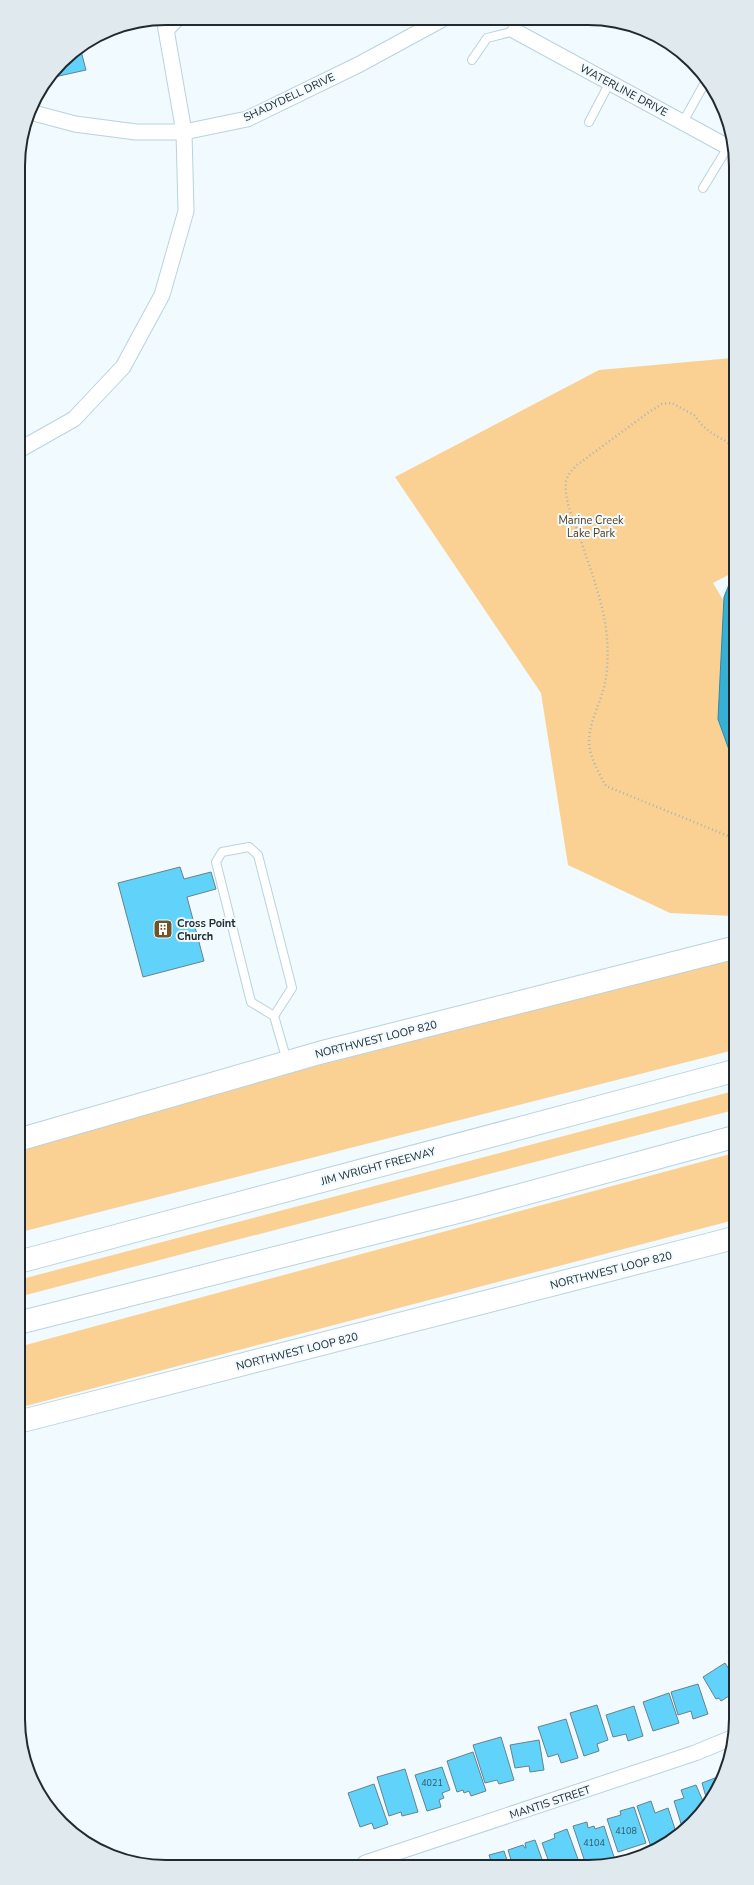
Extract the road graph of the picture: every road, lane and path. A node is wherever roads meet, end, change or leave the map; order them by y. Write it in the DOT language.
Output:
graph roads {
  1 [pos="165,25"];
  2 [pos="432,25"];
  3 [pos="515,31"];
  4 [pos="472,60"];
  5 [pos="610,82"];
  6 [pos="704,86"];
  7 [pos="35,113"];
  8 [pos="589,122"];
  9 [pos="683,122"];
  10 [pos="184,132"];
  11 [pos="727,144"];
  12 [pos="728,148"];
  13 [pos="703,188"];
  14 [pos="729,443"];
  15 [pos="25,447"];
  16 [pos="729,836"];
  17 [pos="729,949"];
  18 [pos="274,1016"];
  19 [pos="288,1063"];
  20 [pos="729,1072"];
  21 [pos="25,1138"];
  22 [pos="729,1138"];
  23 [pos="729,1239"];
  24 [pos="25,1260"];
  25 [pos="25,1321"];
  26 [pos="25,1420"];
  27 [pos="728,1740"];
  28 [pos="374,1860"];
  1 -- 10 [label="street"];
  2 -- 10 [label="street, SHADYDELL DRIVE"];
  3 -- 4 [label="lane"];
  3 -- 5 [label="street, WATERLINE DRIVE"];
  5 -- 8 [label="lane"];
  5 -- 9 [label="street, WATERLINE DRIVE"];
  6 -- 9 [label="lane"];
  7 -- 10 [label="street, SHADYDELL DRIVE"];
  9 -- 11 [label="street, WATERLINE DRIVE"];
  10 -- 15 [label="street"];
  12 -- 13 [label="lane"];
  14 -- 16 [label="path"];
  17 -- 19 [label="main road, NORTHWEST LOOP 820"];
  18 -- 18 [label="lane"];
  18 -- 19 [label="lane"];
  19 -- 21 [label="main road, NORTHWEST LOOP 820"];
  20 -- 24 [label="main road, JIM WRIGHT FREEWAY"];
  22 -- 25 [label="main road"];
  23 -- 26 [label="main road, NORTHWEST LOOP 820"];
  27 -- 28 [label="street, MANTIS STREET"];
}
